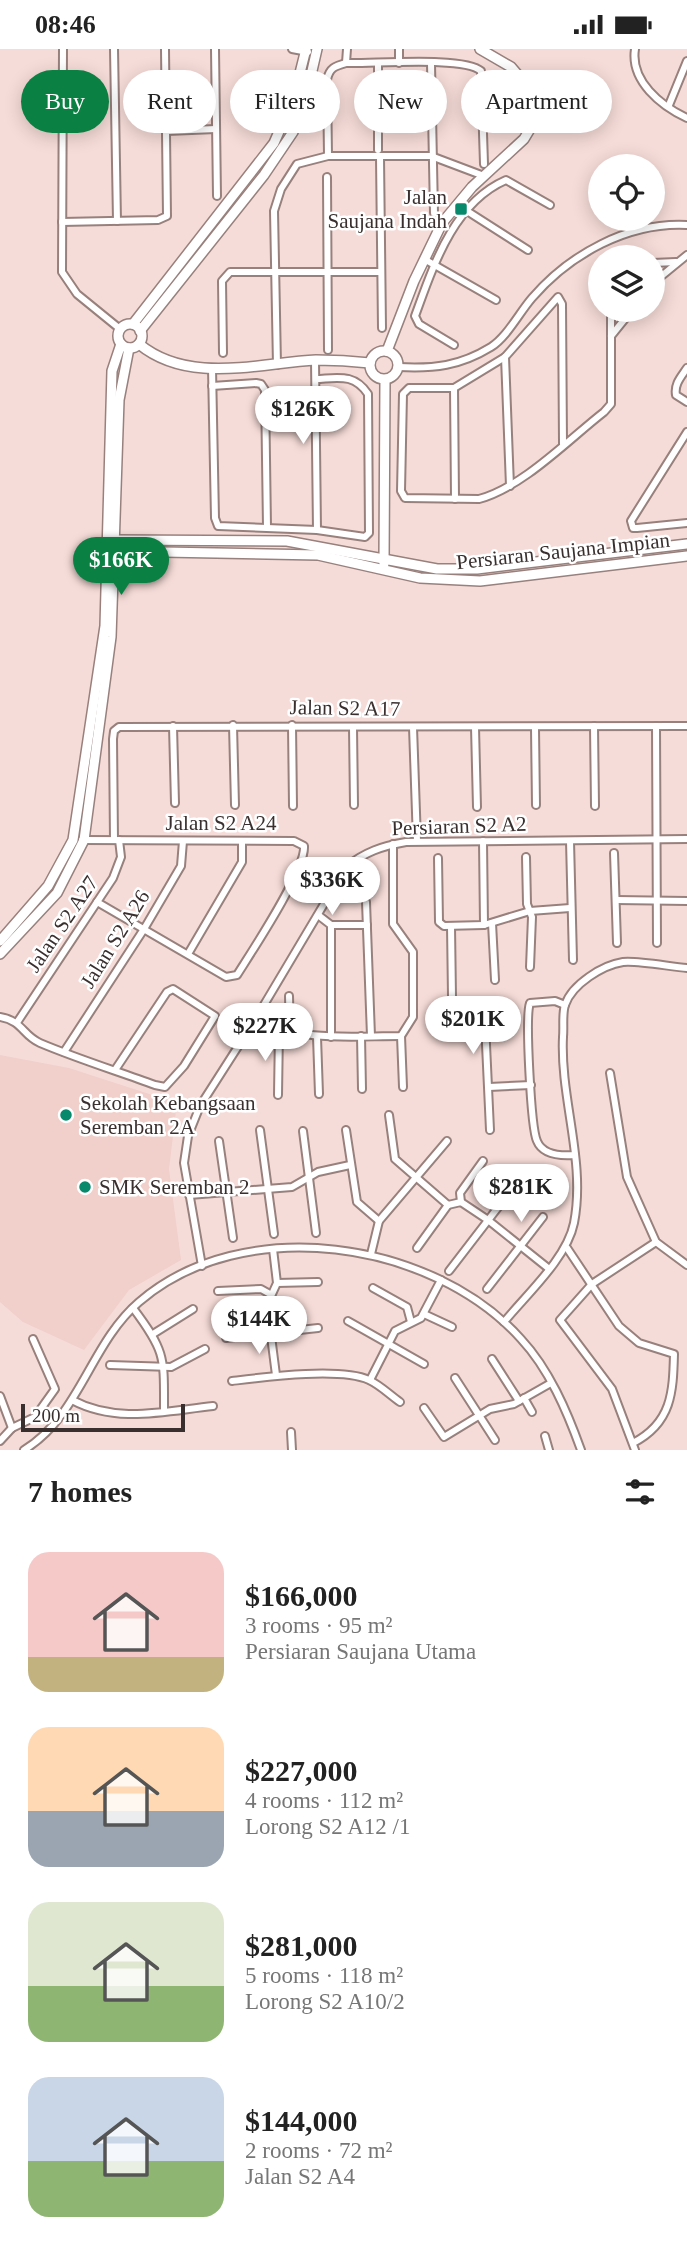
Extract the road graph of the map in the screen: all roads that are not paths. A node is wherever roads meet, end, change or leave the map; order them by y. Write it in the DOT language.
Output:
graph roads {
  1 [pos="63,49"];
  2 [pos="114,49"];
  3 [pos="165,49"];
  4 [pos="215,49"];
  5 [pos="292,49"];
  6 [pos="347,49"];
  7 [pos="398,49"];
  8 [pos="480,49"];
  9 [pos="635,49"];
  10 [pos="306,50"];
  11 [pos="317,51"];
  12 [pos="687,61"];
  13 [pos="346,63"];
  14 [pos="398,63"];
  15 [pos="378,64"];
  16 [pos="431,64"];
  17 [pos="166,70"];
  18 [pos="215,70"];
  19 [pos="669,105"];
  20 [pos="687,118"];
  21 [pos="167,133"];
  22 [pos="216,133"];
  23 [pos="379,153"];
  24 [pos="328,156"];
  25 [pos="432,156"];
  26 [pos="484,164"];
  27 [pos="484,176"];
  28 [pos="327,177"];
  29 [pos="216,195"];
  30 [pos="550,205"];
  31 [pos="467,211"];
  32 [pos="434,213"];
  33 [pos="117,221"];
  34 [pos="62,222"];
  35 [pos="687,225"];
  36 [pos="528,250"];
  37 [pos="687,255"];
  38 [pos="424,259"];
  39 [pos="665,262"];
  40 [pos="676,262"];
  41 [pos="434,263"];
  42 [pos="275,272"];
  43 [pos="329,272"];
  44 [pos="381,272"];
  45 [pos="665,272"];
  46 [pos="496,300"];
  47 [pos="611,322"];
  48 [pos="622,322"];
  49 [pos="137,328"];
  50 [pos="382,328"];
  51 [pos="120,329"];
  52 [pos="611,336"];
  53 [pos="139,344"];
  54 [pos="454,345"];
  55 [pos="494,345"];
  56 [pos="125,346"];
  57 [pos="328,350"];
  58 [pos="387,351"];
  59 [pos="223,353"];
  60 [pos="505,357"];
  61 [pos="315,361"];
  62 [pos="370,363"];
  63 [pos="277,365"];
  64 [pos="398,367"];
  65 [pos="687,368"];
  66 [pos="212,369"];
  67 [pos="316,379"];
  68 [pos="385,380"];
  69 [pos="212,386"];
  70 [pos="454,388"];
  71 [pos="687,403"];
  72 [pos="687,432"];
  73 [pos="563,444"];
  74 [pos="510,486"];
  75 [pos="455,499"];
  76 [pos="687,523"];
  77 [pos="267,527"];
  78 [pos="317,530"];
  79 [pos="112,540"];
  80 [pos="687,544"];
  81 [pos="112,551"];
  82 [pos="687,556"];
  83 [pos="384,564"];
  84 [pos="233,725"];
  85 [pos="292,725"];
  86 [pos="173,726"];
  87 [pos="353,726"];
  88 [pos="413,726"];
  89 [pos="594,726"];
  90 [pos="656,726"];
  91 [pos="687,726"];
  92 [pos="475,727"];
  93 [pos="535,728"];
  94 [pos="174,803"];
  95 [pos="235,805"];
  96 [pos="354,805"];
  97 [pos="536,805"];
  98 [pos="293,806"];
  99 [pos="595,806"];
  100 [pos="477,807"];
  101 [pos="657,839"];
  102 [pos="687,839"];
  103 [pos="73,840"];
  104 [pos="84,840"];
  105 [pos="117,840"];
  106 [pos="183,841"];
  107 [pos="242,841"];
  108 [pos="416,841"];
  109 [pos="483,841"];
  110 [pos="570,841"];
  111 [pos="393,844"];
  112 [pos="614,853"];
  113 [pos="526,857"];
  114 [pos="438,858"];
  115 [pos="616,900"];
  116 [pos="687,901"];
  117 [pos="97,902"];
  118 [pos="366,902"];
  119 [pos="656,902"];
  120 [pos="570,908"];
  121 [pos="530,911"];
  122 [pos="318,915"];
  123 [pos="492,923"];
  124 [pos="331,925"];
  125 [pos="367,925"];
  126 [pos="484,925"];
  127 [pos="451,926"];
  128 [pos="144,929"];
  129 [pos="0,941"];
  130 [pos="617,943"];
  131 [pos="657,943"];
  132 [pos="0,954"];
  133 [pos="188,954"];
  134 [pos="573,960"];
  135 [pos="530,967"];
  136 [pos="687,968"];
  137 [pos="495,980"];
  138 [pos="289,996"];
  139 [pos="452,997"];
  140 [pos="565,1005"];
  141 [pos="0,1017"];
  142 [pos="255,1020"];
  143 [pos="18,1021"];
  144 [pos="485,1023"];
  145 [pos="279,1031"];
  146 [pos="290,1033"];
  147 [pos="401,1035"];
  148 [pos="361,1036"];
  149 [pos="371,1036"];
  150 [pos="317,1037"];
  151 [pos="331,1037"];
  152 [pos="64,1052"];
  153 [pos="115,1070"];
  154 [pos="610,1073"];
  155 [pos="531,1085"];
  156 [pos="403,1087"];
  157 [pos="489,1087"];
  158 [pos="362,1089"];
  159 [pos="319,1094"];
  160 [pos="278,1095"];
  161 [pos="389,1115"];
  162 [pos="260,1130"];
  163 [pos="346,1130"];
  164 [pos="490,1130"];
  165 [pos="303,1131"];
  166 [pos="219,1141"];
  167 [pos="447,1141"];
  168 [pos="575,1156"];
  169 [pos="483,1161"];
  170 [pos="350,1165"];
  171 [pos="310,1178"];
  172 [pos="417,1178"];
  173 [pos="516,1184"];
  174 [pos="268,1190"];
  175 [pos="226,1192"];
  176 [pos="189,1195"];
  177 [pos="461,1202"];
  178 [pos="448,1205"];
  179 [pos="543,1217"];
  180 [pos="488,1220"];
  181 [pos="379,1221"];
  182 [pos="316,1233"];
  183 [pos="274,1234"];
  184 [pos="233,1238"];
  185 [pos="656,1242"];
  186 [pos="521,1247"];
  187 [pos="417,1248"];
  188 [pos="567,1248"];
  189 [pos="273,1249"];
  190 [pos="371,1254"];
  191 [pos="687,1265"];
  192 [pos="202,1266"];
  193 [pos="548,1268"];
  194 [pos="449,1271"];
  195 [pos="441,1280"];
  196 [pos="318,1282"];
  197 [pos="277,1283"];
  198 [pos="592,1284"];
  199 [pos="373,1288"];
  200 [pos="487,1289"];
  201 [pos="218,1291"];
  202 [pos="270,1294"];
  203 [pos="133,1308"];
  204 [pos="193,1309"];
  205 [pos="424,1314"];
  206 [pos="348,1321"];
  207 [pos="411,1322"];
  208 [pos="504,1322"];
  209 [pos="452,1327"];
  210 [pos="318,1328"];
  211 [pos="270,1333"];
  212 [pos="153,1334"];
  213 [pos="226,1338"];
  214 [pos="33,1339"];
  215 [pos="388,1343"];
  216 [pos="205,1349"];
  217 [pos="492,1360"];
  218 [pos="424,1364"];
  219 [pos="110,1365"];
  220 [pos="165,1367"];
  221 [pos="276,1375"];
  222 [pos="455,1378"];
  223 [pos="370,1380"];
  224 [pos="232,1381"];
  225 [pos="551,1383"];
  226 [pos="0,1396"];
  227 [pos="521,1400"];
  228 [pos="72,1401"];
  229 [pos="400,1402"];
  230 [pos="213,1406"];
  231 [pos="424,1408"];
  232 [pos="164,1411"];
  233 [pos="532,1412"];
  234 [pos="480,1415"];
  235 [pos="12,1428"];
  236 [pos="292,1432"];
  237 [pos="545,1436"];
  238 [pos="495,1440"];
  239 [pos="0,1441"];
  240 [pos="634,1447"];
  241 [pos="24,1450"];
  242 [pos="292,1450"];
  243 [pos="549,1450"];
  244 [pos="581,1450"];
  1 -- 34 [label="street"];
  2 -- 33 [label="street"];
  3 -- 17 [label="street"];
  4 -- 18 [label="street"];
  5 -- 10 [label="street"];
  6 -- 13 [label="street"];
  7 -- 14 [label="street"];
  8 -- 27 [label="street"];
  9 -- 19 [label="street"];
  10 -- 11 [label="street"];
  10 -- 49 [label="street"];
  11 -- 49 [label="street"];
  12 -- 19 [label="street"];
  13 -- 15 [label="street"];
  13 -- 24 [label="street"];
  14 -- 15 [label="street"];
  14 -- 16 [label="street"];
  15 -- 23 [label="street"];
  16 -- 25 [label="street"];
  16 -- 26 [label="street"];
  19 -- 20 [label="street"];
  21 -- 33 [label="street"];
  22 -- 29 [label="street"];
  23 -- 24 [label="street"];
  23 -- 25 [label="street"];
  23 -- 44 [label="street"];
  24 -- 42 [label="street"];
  25 -- 27 [label="street"];
  25 -- 32 [label="street"];
  27 -- 38 [label="street"];
  28 -- 43 [label="street"];
  30 -- 31 [label="street"];
  31 -- 36 [label="street"];
  31 -- 41 [label="street"];
  33 -- 34 [label="street"];
  34 -- 51 [label="street"];
  35 -- 55 [label="street"];
  37 -- 40 [label="street"];
  38 -- 41 [label="street"];
  38 -- 58 [label="street"];
  39 -- 40 [label="street"];
  40 -- 45 [label="street"];
  41 -- 46 [label="street"];
  41 -- 54 [label="street"];
  42 -- 43 [label="street"];
  42 -- 59 [label="street"];
  42 -- 63 [label="street"];
  43 -- 44 [label="street"];
  43 -- 57 [label="street"];
  44 -- 50 [label="street"];
  47 -- 52 [label="street"];
  48 -- 52 [label="street"];
  49 -- 51 [label="street"];
  49 -- 53 [label="street"];
  51 -- 56 [label="street"];
  52 -- 73 [label="street"];
  53 -- 56 [label="street"];
  53 -- 66 [label="street"];
  55 -- 60 [label="street"];
  55 -- 64 [label="street"];
  56 -- 79 [label="street"];
  58 -- 62 [label="street"];
  58 -- 64 [label="street"];
  60 -- 70 [label="street"];
  60 -- 73 [label="street"];
  60 -- 74 [label="street"];
  61 -- 62 [label="street"];
  61 -- 63 [label="street"];
  61 -- 67 [label="street"];
  62 -- 68 [label="street"];
  63 -- 66 [label="street"];
  64 -- 68 [label="street"];
  65 -- 71 [label="street"];
  66 -- 69 [label="street"];
  67 -- 78 [label="street"];
  67 -- 78 [label="street"];
  68 -- 83 [label="street"];
  69 -- 77 [label="street"];
  69 -- 77 [label="street"];
  70 -- 75 [label="street"];
  70 -- 75 [label="street"];
  72 -- 76 [label="street"];
  73 -- 74 [label="street"];
  74 -- 75 [label="street"];
  77 -- 78 [label="street"];
  79 -- 81 [label="street"];
  79 -- 83 [label="street, Persiaran Saujana Impian"];
  80 -- 83 [label="street, Persiaran Saujana Impian"];
  81 -- 83 [label="street, Persiaran Saujana Impian"];
  81 -- 103 [label="street"];
  81 -- 104 [label="street"];
  82 -- 83 [label="street, Persiaran Saujana Impian"];
  84 -- 85 [label="street, Jalan S2 A17"];
  84 -- 86 [label="street, Jalan S2 A17"];
  84 -- 95 [label="street"];
  85 -- 87 [label="street, Jalan S2 A17"];
  85 -- 98 [label="street"];
  86 -- 94 [label="street"];
  86 -- 105 [label="street, Jalan S2 A17"];
  87 -- 88 [label="street, Jalan S2 A17"];
  87 -- 96 [label="street"];
  88 -- 92 [label="street, Jalan S2 A17"];
  88 -- 108 [label="street"];
  89 -- 90 [label="street, Jalan S2 A17"];
  89 -- 93 [label="street, Jalan S2 A17"];
  89 -- 99 [label="street"];
  90 -- 91 [label="street, Jalan S2 A17"];
  90 -- 101 [label="street"];
  92 -- 93 [label="street, Jalan S2 A17"];
  92 -- 100 [label="street"];
  93 -- 97 [label="street"];
  101 -- 102 [label="street, Persiaran S2 A2"];
  101 -- 110 [label="street, Persiaran S2 A2"];
  101 -- 119 [label="street"];
  103 -- 104 [label="street, Jalan S2 A24"];
  103 -- 129 [label="street"];
  104 -- 105 [label="street, Jalan S2 A24"];
  104 -- 132 [label="street"];
  105 -- 106 [label="street, Jalan S2 A24"];
  105 -- 117 [label="street, Jalan S2 A27"];
  106 -- 107 [label="street, Jalan S2 A24"];
  106 -- 128 [label="street, Jalan S2 A26"];
  107 -- 133 [label="street"];
  107 -- 133 [label="street, Jalan S2 A24"];
  108 -- 109 [label="street, Persiaran S2 A2"];
  108 -- 111 [label="street, Persiaran S2 A2"];
  109 -- 110 [label="street, Persiaran S2 A2"];
  109 -- 126 [label="street"];
  110 -- 120 [label="street"];
  111 -- 122 [label="street, Persiaran S2 A2"];
  111 -- 147 [label="street"];
  112 -- 115 [label="street"];
  113 -- 121 [label="street"];
  114 -- 127 [label="street"];
  115 -- 119 [label="street"];
  115 -- 130 [label="street"];
  116 -- 119 [label="street"];
  117 -- 128 [label="street"];
  117 -- 143 [label="street, Jalan S2 A27"];
  118 -- 125 [label="street"];
  119 -- 131 [label="street"];
  120 -- 121 [label="street"];
  120 -- 134 [label="street"];
  121 -- 123 [label="street"];
  121 -- 135 [label="street"];
  122 -- 124 [label="street"];
  122 -- 142 [label="street, Persiaran S2 A2"];
  123 -- 126 [label="street"];
  123 -- 137 [label="street"];
  124 -- 125 [label="street"];
  124 -- 151 [label="street"];
  125 -- 149 [label="street"];
  126 -- 127 [label="street"];
  127 -- 139 [label="street"];
  128 -- 133 [label="street"];
  128 -- 152 [label="street, Jalan S2 A26"];
  136 -- 140 [label="street"];
  138 -- 146 [label="street"];
  140 -- 155 [label="street"];
  140 -- 168 [label="street"];
  141 -- 143 [label="street"];
  142 -- 145 [label="street"];
  142 -- 176 [label="street, Persiaran S2 A2"];
  143 -- 152 [label="street"];
  144 -- 157 [label="street"];
  145 -- 146 [label="street"];
  145 -- 160 [label="street"];
  146 -- 150 [label="street"];
  147 -- 149 [label="street"];
  147 -- 156 [label="street"];
  148 -- 149 [label="street"];
  148 -- 151 [label="street"];
  148 -- 158 [label="street"];
  150 -- 151 [label="street"];
  150 -- 159 [label="street"];
  152 -- 153 [label="street"];
  153 -- 153 [label="street"];
  154 -- 185 [label="street"];
  155 -- 157 [label="street"];
  155 -- 168 [label="street"];
  157 -- 164 [label="street"];
  161 -- 172 [label="street"];
  162 -- 174 [label="street"];
  163 -- 170 [label="street"];
  165 -- 171 [label="street"];
  166 -- 175 [label="street"];
  167 -- 172 [label="street"];
  168 -- 188 [label="street"];
  169 -- 177 [label="street"];
  170 -- 171 [label="street"];
  170 -- 181 [label="street"];
  171 -- 174 [label="street"];
  171 -- 182 [label="street"];
  172 -- 178 [label="street"];
  172 -- 181 [label="street"];
  173 -- 180 [label="street"];
  174 -- 175 [label="street"];
  174 -- 183 [label="street"];
  175 -- 176 [label="street"];
  175 -- 184 [label="street"];
  176 -- 192 [label="street, Persiaran S2 A2"];
  177 -- 178 [label="street"];
  177 -- 180 [label="street"];
  178 -- 187 [label="street"];
  179 -- 186 [label="street"];
  180 -- 186 [label="street"];
  180 -- 194 [label="street"];
  181 -- 190 [label="street"];
  185 -- 191 [label="street"];
  185 -- 198 [label="street"];
  186 -- 193 [label="street"];
  186 -- 200 [label="street"];
  188 -- 193 [label="street"];
  188 -- 198 [label="street"];
  189 -- 190 [label="street"];
  189 -- 192 [label="street"];
  189 -- 197 [label="street"];
  190 -- 195 [label="street"];
  192 -- 203 [label="street"];
  193 -- 208 [label="street"];
  195 -- 205 [label="street"];
  195 -- 208 [label="street"];
  196 -- 197 [label="street"];
  197 -- 202 [label="street"];
  198 -- 240 [label="street"];
  198 -- 240 [label="street"];
  199 -- 207 [label="street"];
  201 -- 202 [label="street"];
  202 -- 211 [label="street"];
  203 -- 212 [label="street"];
  203 -- 228 [label="street"];
  204 -- 212 [label="street"];
  205 -- 207 [label="street"];
  205 -- 209 [label="street"];
  206 -- 215 [label="street"];
  207 -- 215 [label="street"];
  208 -- 225 [label="street"];
  210 -- 211 [label="street"];
  211 -- 213 [label="street"];
  211 -- 221 [label="street"];
  212 -- 220 [label="street"];
  214 -- 235 [label="street"];
  215 -- 218 [label="street"];
  215 -- 223 [label="street"];
  216 -- 220 [label="street"];
  217 -- 227 [label="street"];
  219 -- 220 [label="street"];
  220 -- 232 [label="street"];
  221 -- 223 [label="street"];
  221 -- 224 [label="street"];
  222 -- 234 [label="street"];
  223 -- 229 [label="street"];
  225 -- 227 [label="street"];
  225 -- 244 [label="street"];
  226 -- 235 [label="street"];
  227 -- 233 [label="street"];
  227 -- 234 [label="street"];
  228 -- 232 [label="street"];
  228 -- 241 [label="street"];
  230 -- 232 [label="street"];
  231 -- 234 [label="street"];
  234 -- 238 [label="street"];
  235 -- 239 [label="street"];
  236 -- 242 [label="street"];
  237 -- 243 [label="street"];
}
